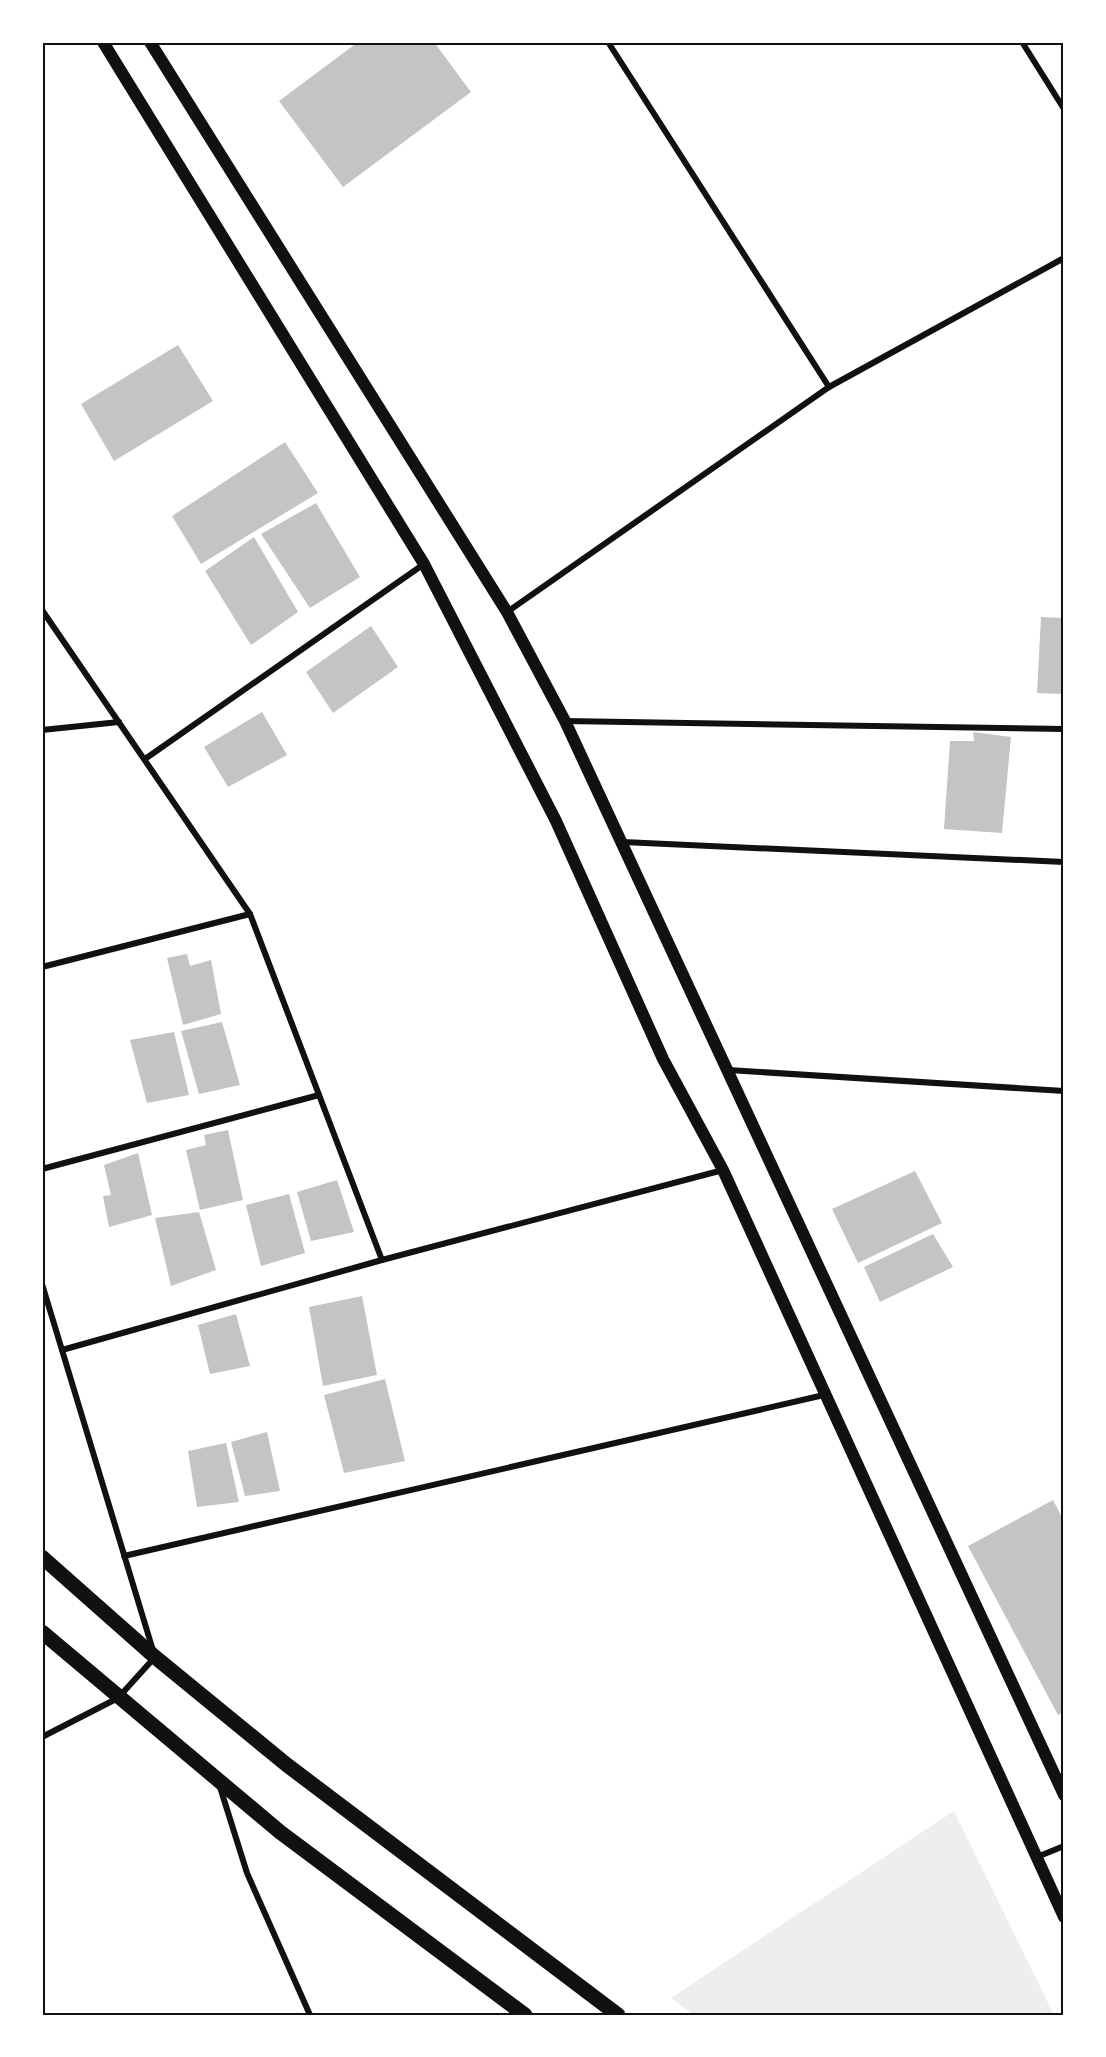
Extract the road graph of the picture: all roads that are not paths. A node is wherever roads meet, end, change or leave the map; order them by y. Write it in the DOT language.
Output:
graph roads {
  1 [pos="104,42"];
  2 [pos="150,42"];
  3 [pos="608,42"];
  4 [pos="1023,42"];
  5 [pos="1064,109"];
  6 [pos="1064,258"];
  7 [pos="829,387"];
  8 [pos="424,564"];
  9 [pos="42,610"];
  10 [pos="507,612"];
  11 [pos="565,721"];
  12 [pos="119,722"];
  13 [pos="1064,729"];
  14 [pos="42,730"];
  15 [pos="145,759"];
  16 [pos="623,842"];
  17 [pos="1064,862"];
  18 [pos="250,914"];
  19 [pos="42,966"];
  20 [pos="728,1070"];
  21 [pos="1064,1091"];
  22 [pos="319,1095"];
  23 [pos="42,1169"];
  24 [pos="723,1170"];
  25 [pos="382,1260"];
  26 [pos="42,1284"];
  27 [pos="62,1350"];
  28 [pos="824,1395"];
  29 [pos="124,1556"];
  30 [pos="42,1557"];
  31 [pos="42,1632"];
  32 [pos="155,1658"];
  33 [pos="118,1698"];
  34 [pos="42,1737"];
  35 [pos="218,1780"];
  36 [pos="1064,1795"];
  37 [pos="1064,1846"];
  38 [pos="1036,1858"];
  39 [pos="1064,1917"];
  40 [pos="310,2015"];
  41 [pos="525,2015"];
  42 [pos="618,2015"];
  1 -- 8 [label="main road"];
  2 -- 10 [label="main road"];
  3 -- 7 [label="street"];
  4 -- 5 [label="street"];
  6 -- 7 [label="street"];
  7 -- 10 [label="street"];
  8 -- 15 [label="street"];
  8 -- 24 [label="main road"];
  9 -- 12 [label="street"];
  10 -- 11 [label="main road"];
  11 -- 13 [label="street"];
  11 -- 16 [label="main road"];
  12 -- 14 [label="street"];
  12 -- 15 [label="street"];
  15 -- 18 [label="street"];
  16 -- 17 [label="street"];
  16 -- 20 [label="main road"];
  18 -- 19 [label="street"];
  18 -- 22 [label="street"];
  20 -- 21 [label="street"];
  20 -- 36 [label="main road"];
  22 -- 23 [label="street"];
  22 -- 25 [label="street"];
  24 -- 25 [label="street"];
  24 -- 28 [label="main road"];
  25 -- 27 [label="street"];
  26 -- 27 [label="street"];
  27 -- 29 [label="street"];
  28 -- 29 [label="street"];
  28 -- 38 [label="main road"];
  29 -- 32 [label="street"];
  30 -- 32 [label="main road"];
  31 -- 33 [label="main road"];
  32 -- 33 [label="street"];
  32 -- 42 [label="main road"];
  33 -- 34 [label="street"];
  33 -- 35 [label="main road"];
  35 -- 40 [label="street"];
  35 -- 41 [label="main road"];
  37 -- 38 [label="street"];
  38 -- 39 [label="main road"];
}
